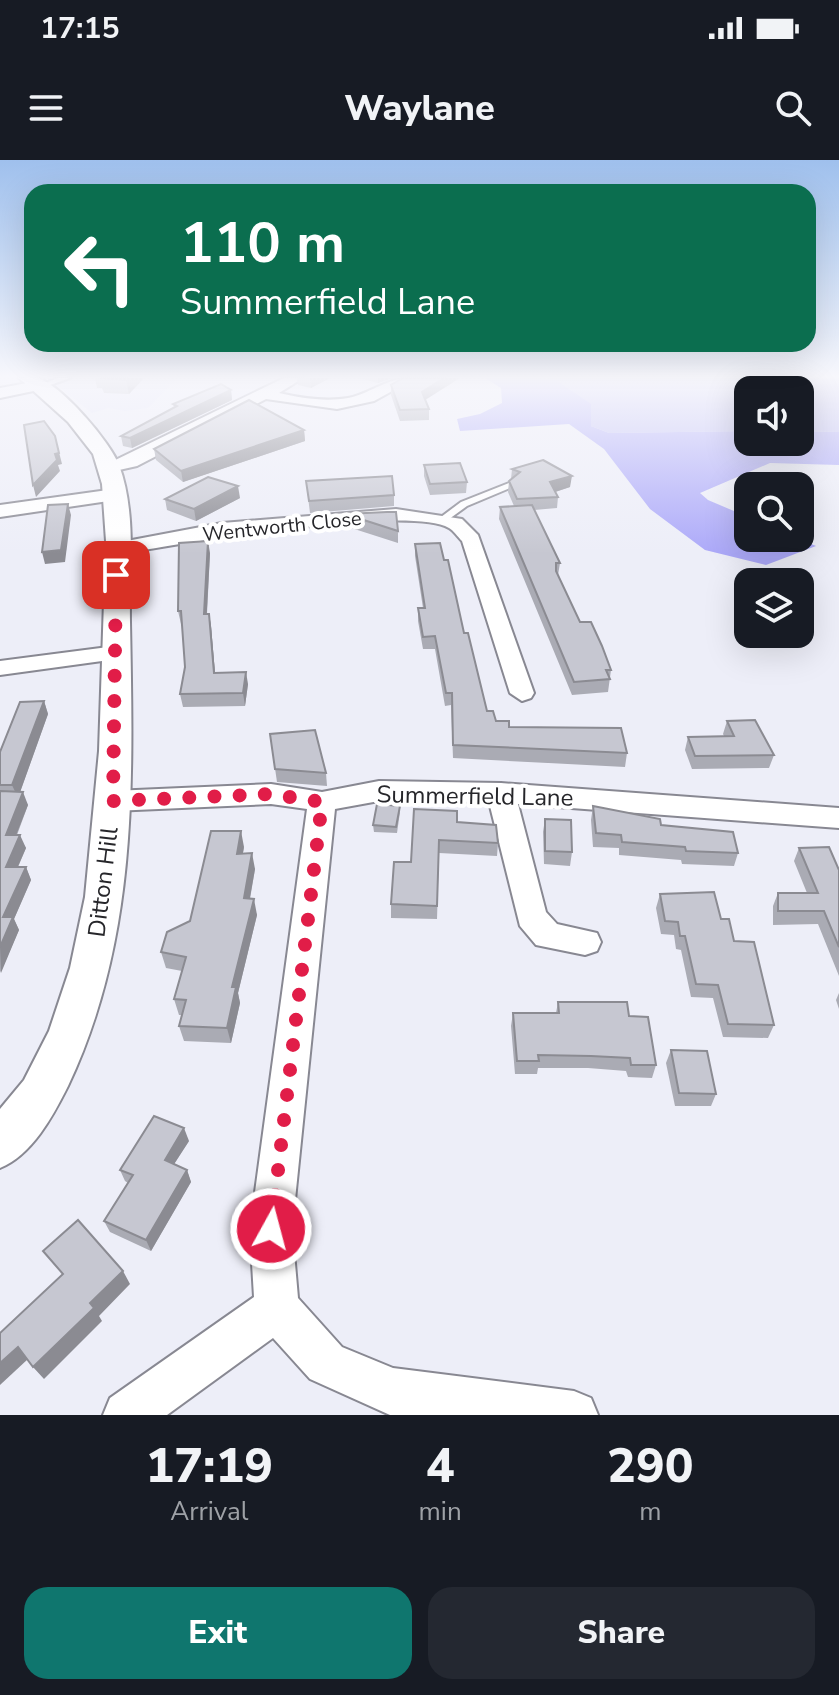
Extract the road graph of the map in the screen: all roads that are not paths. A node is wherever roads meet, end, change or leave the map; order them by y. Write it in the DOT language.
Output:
graph roads {
  1 [pos="90,437"];
  2 [pos="181,437"];
  3 [pos="109,471"];
  4 [pos="512,485"];
  5 [pos="0,511"];
  6 [pos="442,520"];
  7 [pos="116,549"];
  8 [pos="116,653"];
  9 [pos="0,668"];
  10 [pos="522,693"];
  11 [pos="501,793"];
  12 [pos="113,801"];
  13 [pos="322,802"];
  14 [pos="839,818"];
  15 [pos="585,942"];
  16 [pos="0,1145"];
  17 [pos="277,1308"];
  18 [pos="127,1415"];
  19 [pos="574,1415"];
  1 -- 3 [label="street"];
  2 -- 3 [label="street"];
  3 -- 5 [label="street"];
  3 -- 7 [label="street, Ditton Hill"];
  4 -- 6 [label="lane"];
  6 -- 7 [label="street, Wentworth Close"];
  6 -- 10 [label="street"];
  7 -- 8 [label="street, Ditton Hill"];
  8 -- 9 [label="street"];
  8 -- 12 [label="street, Ditton Hill"];
  11 -- 13 [label="street, Summerfield Lane"];
  11 -- 14 [label="street, Summerfield Lane"];
  11 -- 15 [label="street"];
  12 -- 13 [label="street, Summerfield Lane"];
  12 -- 16 [label="street, Ditton Hill"];
  13 -- 17 [label="street"];
  17 -- 18 [label="street"];
  17 -- 19 [label="street"];
}
